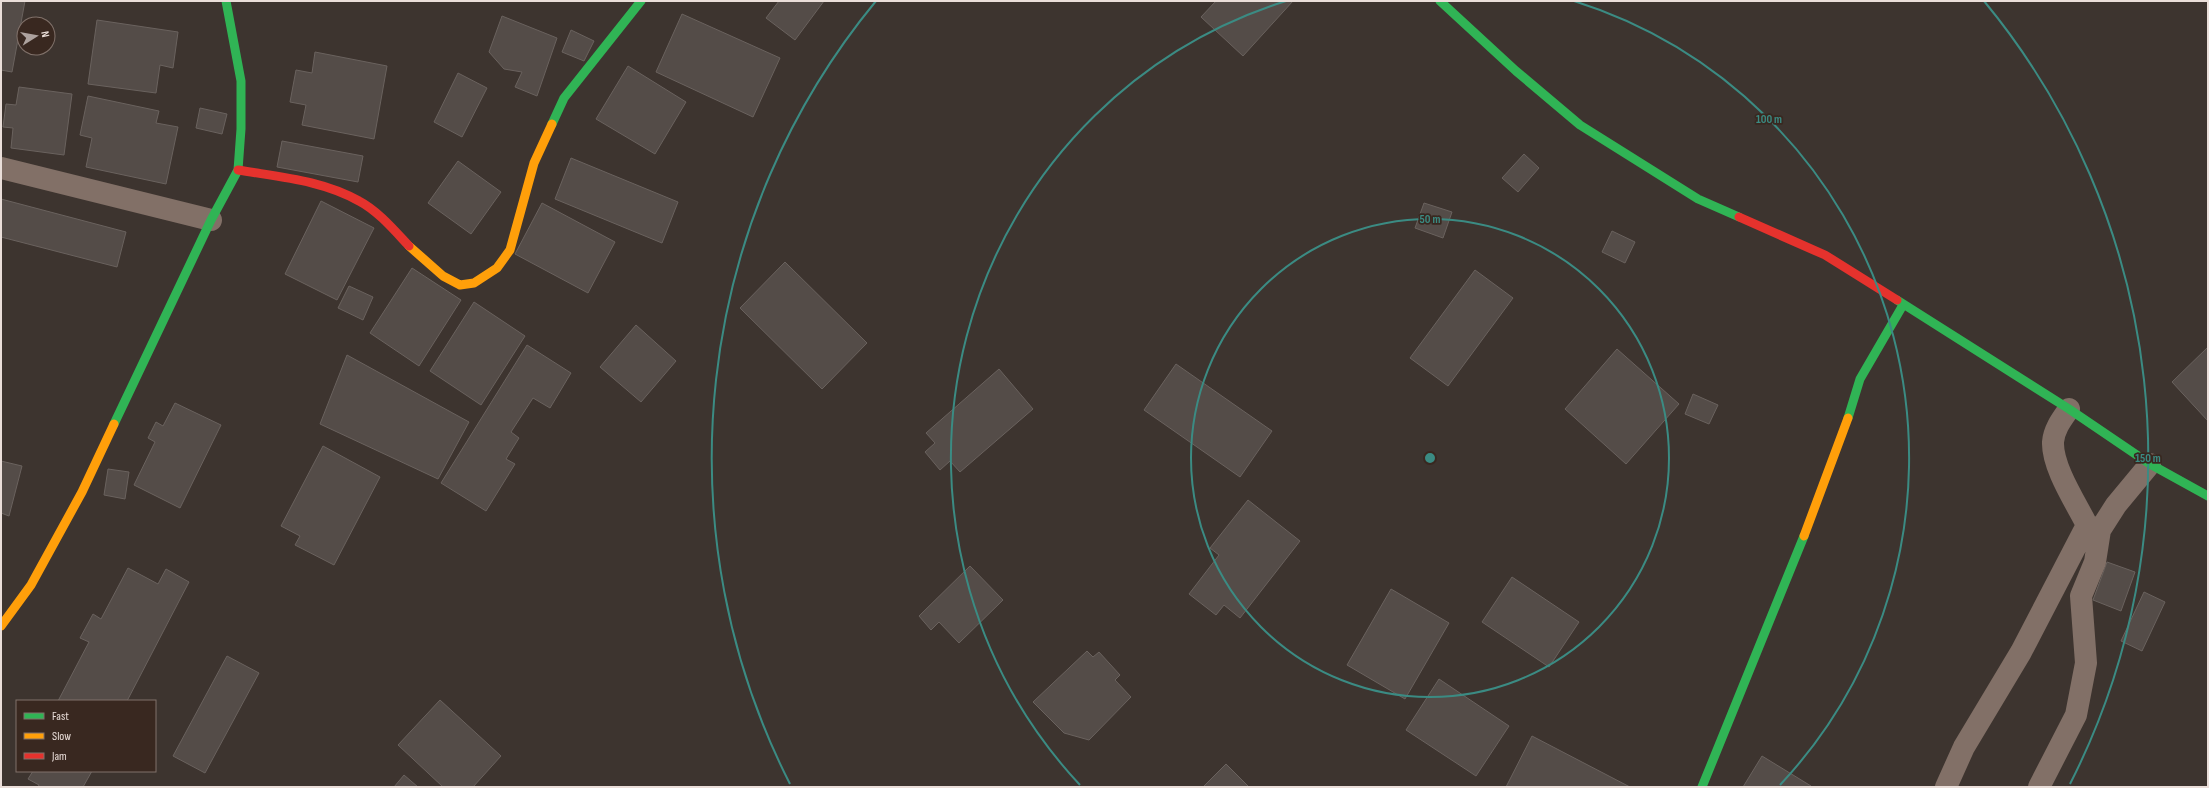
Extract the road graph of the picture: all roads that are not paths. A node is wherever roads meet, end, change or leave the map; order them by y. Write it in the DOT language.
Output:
graph roads {
  1 [pos="226,1"];
  2 [pos="641,1"];
  3 [pos="1440,1"];
  4 [pos="1,168"];
  5 [pos="238,170"];
  6 [pos="211,220"];
  7 [pos="1903,305"];
  8 [pos="2069,409"];
  9 [pos="2150,464"];
  10 [pos="2208,496"];
  11 [pos="2093,528"];
  12 [pos="1,626"];
  13 [pos="1702,787"];
  14 [pos="1946,787"];
  15 [pos="2039,787"];
  1 -- 5 [label="street"];
  2 -- 5 [label="street"];
  3 -- 7 [label="street"];
  4 -- 6 [label="street"];
  5 -- 6 [label="street"];
  6 -- 12 [label="street"];
  7 -- 8 [label="street"];
  7 -- 13 [label="street"];
  8 -- 9 [label="street"];
  8 -- 11 [label="street"];
  9 -- 10 [label="street"];
  9 -- 11 [label="street"];
  11 -- 14 [label="street"];
  11 -- 15 [label="street"];
}
